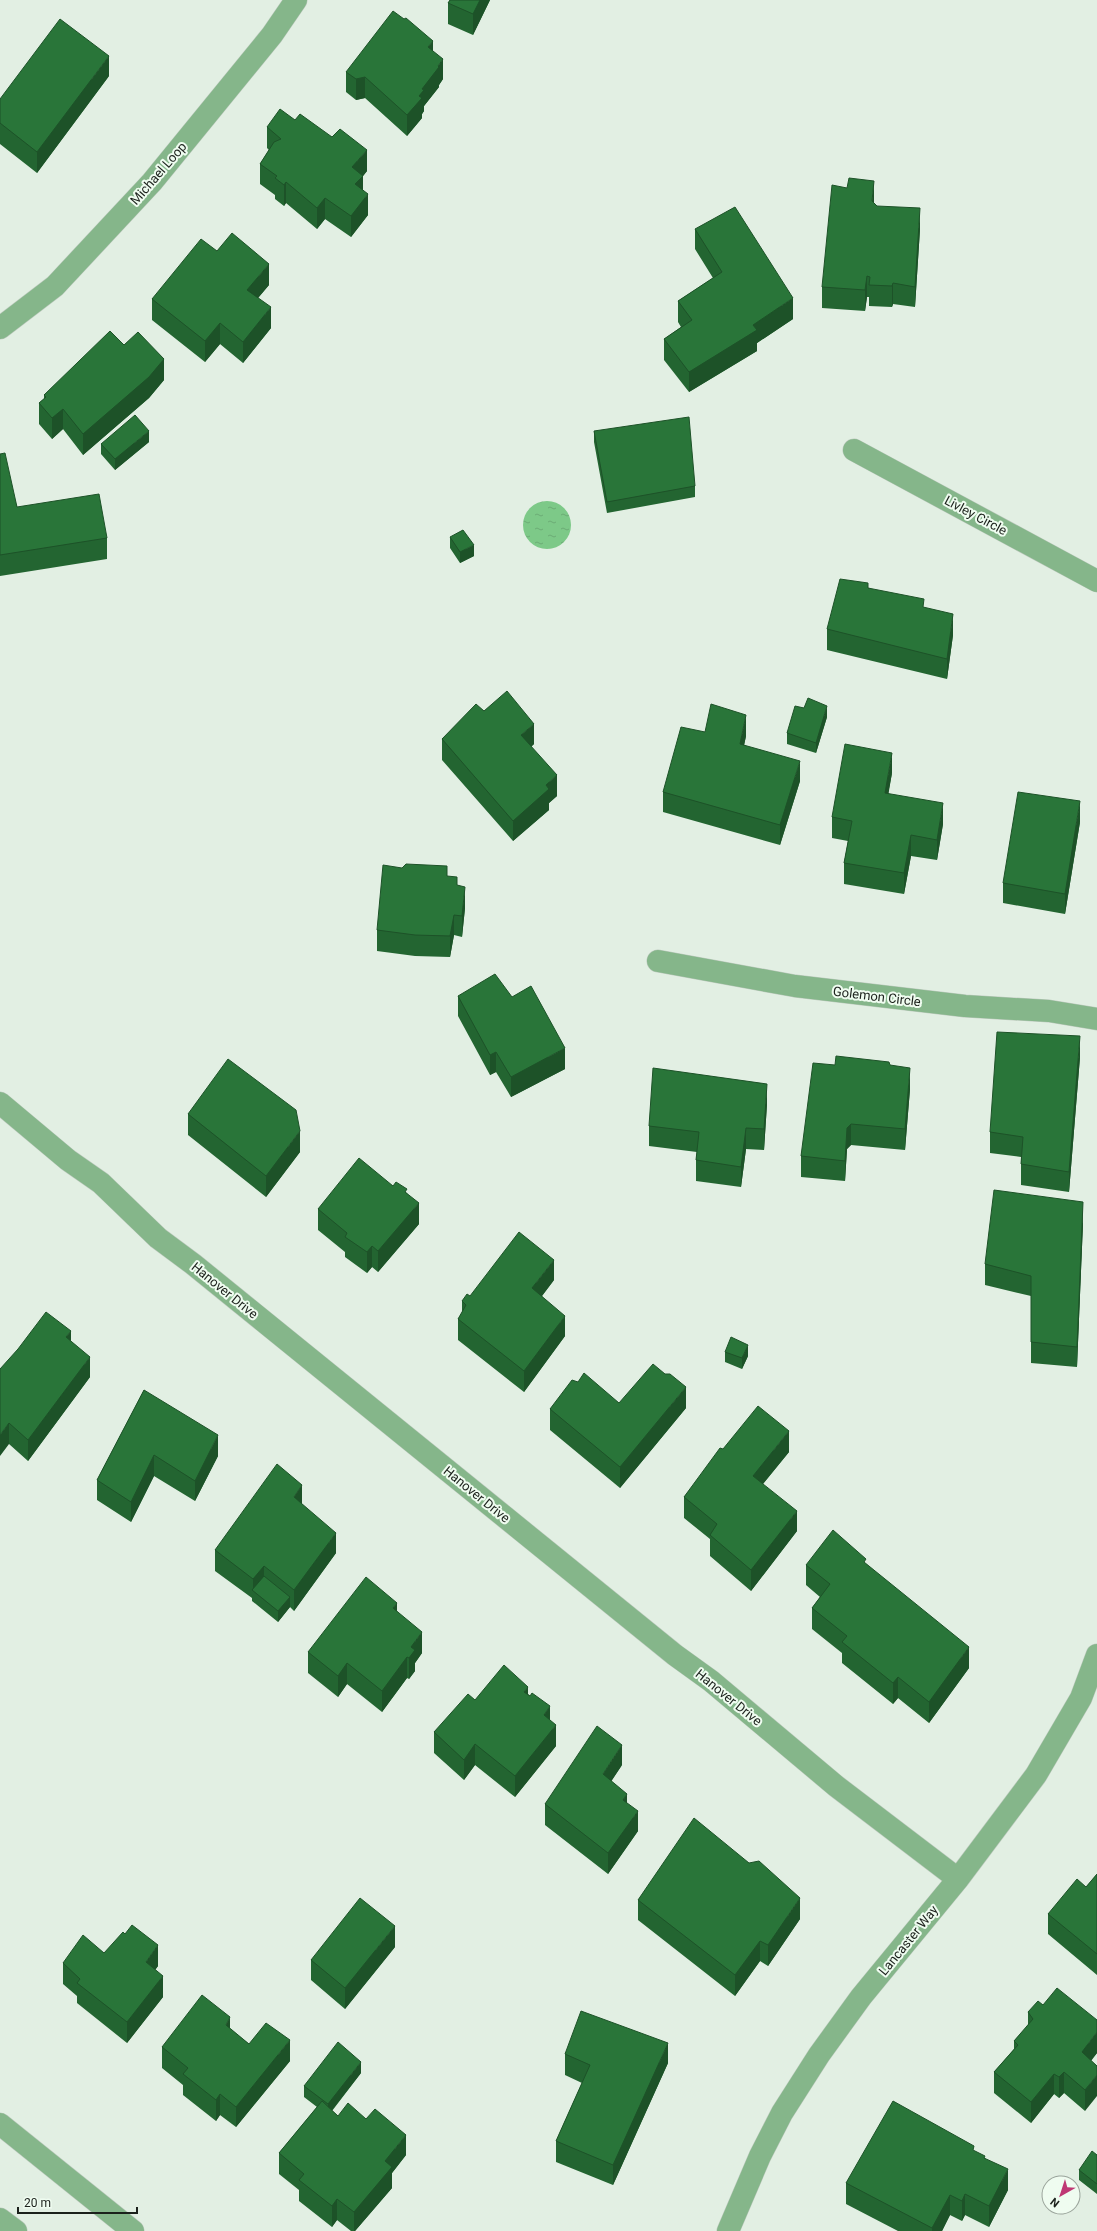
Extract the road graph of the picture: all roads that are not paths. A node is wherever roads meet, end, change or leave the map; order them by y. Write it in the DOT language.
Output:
graph roads {
  1 [pos="296,0"];
  2 [pos="0,328"];
  3 [pos="854,450"];
  4 [pos="1097,581"];
  5 [pos="658,961"];
  6 [pos="1097,1019"];
  7 [pos="0,1103"];
  8 [pos="1097,1655"];
  9 [pos="958,1879"];
  10 [pos="0,2124"];
  11 [pos="0,2219"];
  12 [pos="16,2231"];
  13 [pos="133,2231"];
  14 [pos="728,2231"];
  1 -- 2 [label="street, Michael Loop"];
  3 -- 4 [label="street, Livley Circle"];
  5 -- 6 [label="street, Golemon Circle"];
  7 -- 9 [label="street, Hanover Drive"];
  8 -- 9 [label="street, Lancaster Way"];
  9 -- 14 [label="street, Lancaster Way"];
  10 -- 13 [label="street"];
  11 -- 12 [label="street"];
}
